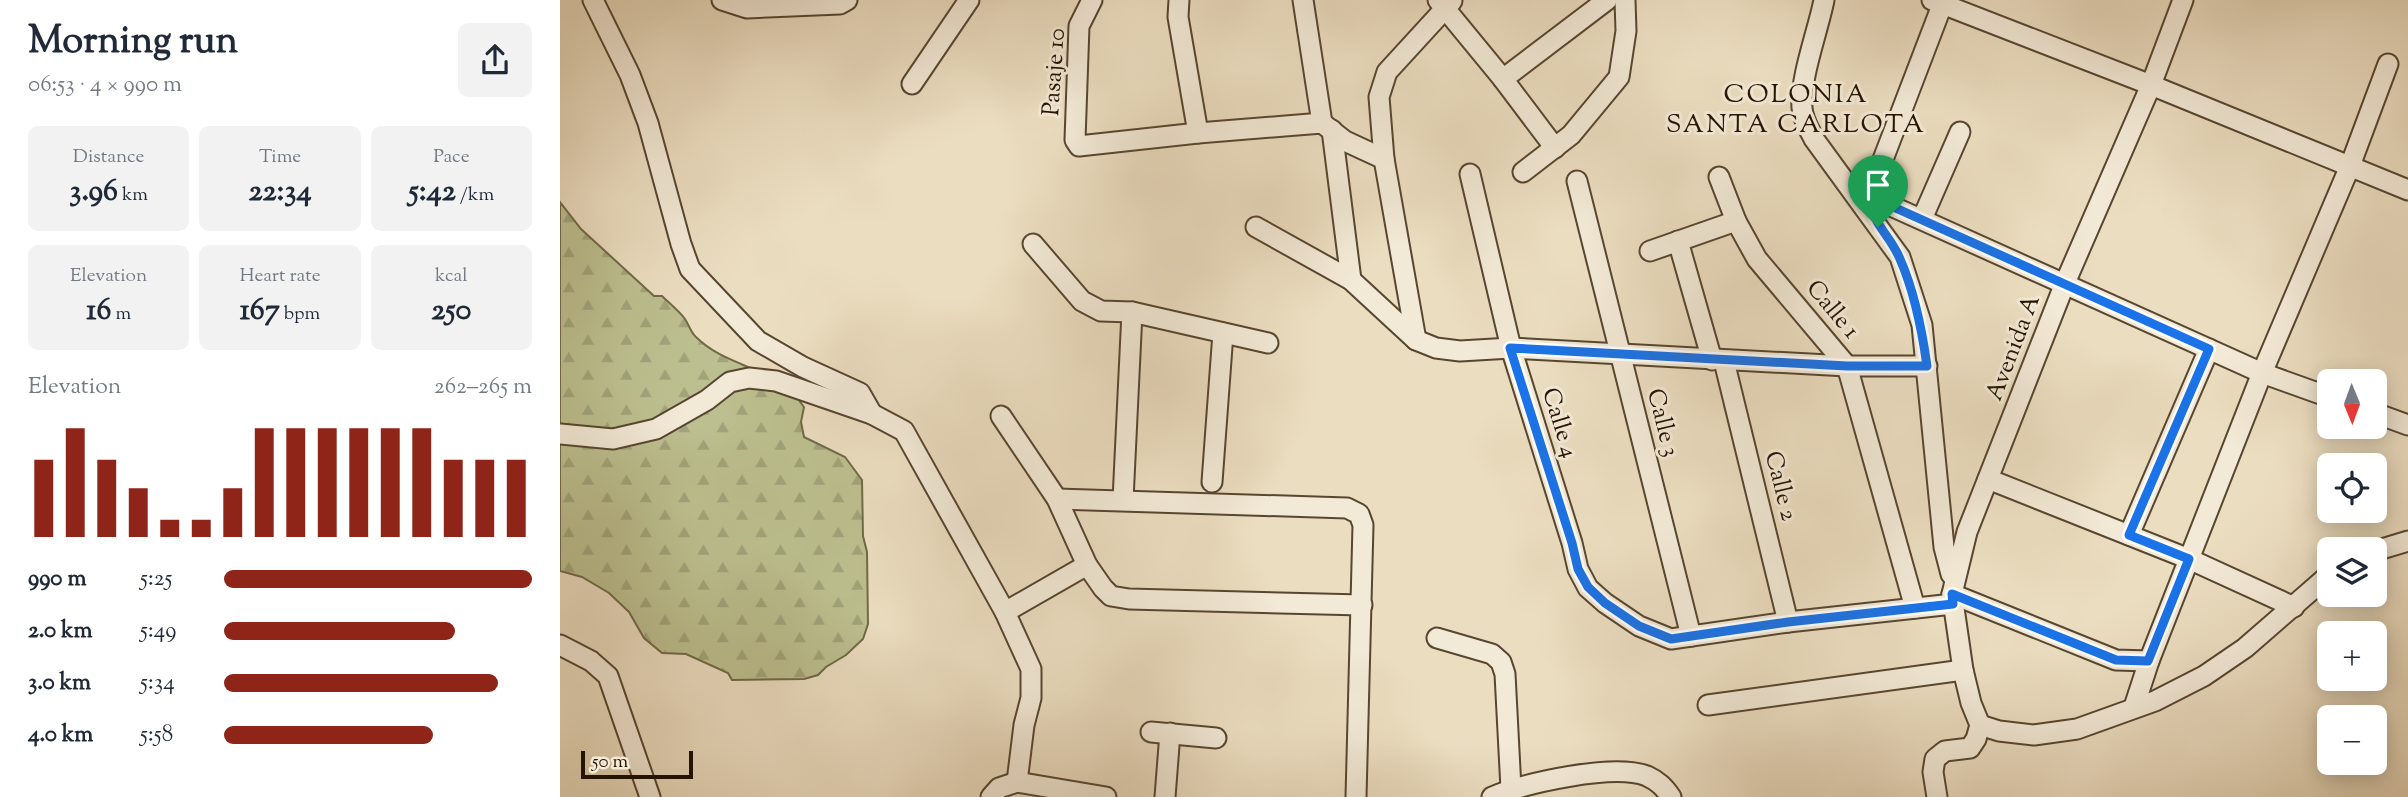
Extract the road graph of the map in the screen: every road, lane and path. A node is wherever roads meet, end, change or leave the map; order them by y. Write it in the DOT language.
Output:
graph roads {
  1 [pos="593,0"];
  2 [pos="722,0"];
  3 [pos="847,0"];
  4 [pos="969,0"];
  5 [pos="1092,0"];
  6 [pos="1179,0"];
  7 [pos="1303,0"];
  8 [pos="1607,0"];
  9 [pos="1625,0"];
  10 [pos="1824,0"];
  11 [pos="2183,0"];
  12 [pos="1940,1"];
  13 [pos="1445,2"];
  14 [pos="2388,64"];
  15 [pos="1503,79"];
  16 [pos="912,84"];
  17 [pos="2151,85"];
  18 [pos="1327,127"];
  19 [pos="1960,132"];
  20 [pos="1198,133"];
  21 [pos="1555,148"];
  22 [pos="1384,159"];
  23 [pos="2350,166"];
  24 [pos="1523,172"];
  25 [pos="1470,174"];
  26 [pos="1719,177"];
  27 [pos="1577,181"];
  28 [pos="2408,190"];
  29 [pos="1869,196"];
  30 [pos="1922,219"];
  31 [pos="1736,221"];
  32 [pos="1256,227"];
  33 [pos="1878,227"];
  34 [pos="1678,241"];
  35 [pos="1033,244"];
  36 [pos="1650,251"];
  37 [pos="1351,280"];
  38 [pos="2066,283"];
  39 [pos="1132,312"];
  40 [pos="1223,332"];
  41 [pos="1416,340"];
  42 [pos="1268,343"];
  43 [pos="1510,348"];
  44 [pos="2209,349"];
  45 [pos="1620,355"];
  46 [pos="1718,360"];
  47 [pos="1847,366"];
  48 [pos="1927,366"];
  49 [pos="2262,373"];
  50 [pos="2317,393"];
  51 [pos="872,414"];
  52 [pos="1001,416"];
  53 [pos="2387,418"];
  54 [pos="2408,425"];
  55 [pos="560,434"];
  56 [pos="1988,479"];
  57 [pos="1212,482"];
  58 [pos="1057,499"];
  59 [pos="1123,500"];
  60 [pos="2129,535"];
  61 [pos="2408,541"];
  62 [pos="2387,547"];
  63 [pos="2189,559"];
  64 [pos="1087,565"];
  65 [pos="2317,586"];
  66 [pos="1953,592"];
  67 [pos="1362,605"];
  68 [pos="2294,607"];
  69 [pos="1915,608"];
  70 [pos="1005,612"];
  71 [pos="1788,622"];
  72 [pos="1691,636"];
  73 [pos="1437,638"];
  74 [pos="560,645"];
  75 [pos="2148,661"];
  76 [pos="1963,670"];
  77 [pos="1708,705"];
  78 [pos="2134,707"];
  79 [pos="1980,724"];
  80 [pos="1216,738"];
  81 [pos="1017,782"];
  82 [pos="1511,789"];
  83 [pos="650,797"];
  84 [pos="991,797"];
  85 [pos="1106,797"];
  86 [pos="1165,797"];
  87 [pos="1356,797"];
  88 [pos="1492,797"];
  89 [pos="1671,797"];
  90 [pos="1937,797"];
  1 -- 51 [label="street"];
  2 -- 3 [label="street"];
  4 -- 16 [label="street"];
  5 -- 20 [label="street, Pasaje 10"];
  6 -- 20 [label="street"];
  7 -- 18 [label="street"];
  8 -- 15 [label="street"];
  9 -- 21 [label="street"];
  10 -- 33 [label="street"];
  11 -- 17 [label="street, Avenida A"];
  12 -- 17 [label="street"];
  12 -- 29 [label="street"];
  13 -- 15 [label="street"];
  13 -- 22 [label="street"];
  14 -- 23 [label="street"];
  15 -- 21 [label="street"];
  17 -- 23 [label="street"];
  17 -- 38 [label="street, Avenida A"];
  18 -- 20 [label="street"];
  18 -- 22 [label="street"];
  18 -- 37 [label="street"];
  19 -- 30 [label="street"];
  21 -- 24 [label="street"];
  22 -- 41 [label="street"];
  23 -- 28 [label="street"];
  23 -- 49 [label="street"];
  25 -- 43 [label="street, Calle 4"];
  26 -- 31 [label="street, Calle 1"];
  27 -- 45 [label="street, Calle 3"];
  29 -- 30 [label="street"];
  29 -- 33 [label="street"];
  30 -- 38 [label="street"];
  31 -- 34 [label="street"];
  31 -- 47 [label="street, Calle 1"];
  32 -- 37 [label="street"];
  33 -- 48 [label="street"];
  34 -- 36 [label="street"];
  34 -- 46 [label="street, Calle 2"];
  35 -- 39 [label="street"];
  37 -- 41 [label="street"];
  38 -- 44 [label="street"];
  38 -- 56 [label="street, Avenida A"];
  39 -- 40 [label="street"];
  39 -- 59 [label="street"];
  40 -- 42 [label="street"];
  40 -- 57 [label="street"];
  41 -- 43 [label="street"];
  43 -- 45 [label="street"];
  43 -- 72 [label="street, Calle 4"];
  44 -- 49 [label="street"];
  44 -- 60 [label="street"];
  45 -- 46 [label="street"];
  45 -- 72 [label="street, Calle 3"];
  46 -- 47 [label="street"];
  46 -- 71 [label="street, Calle 2"];
  47 -- 48 [label="street"];
  47 -- 69 [label="street, Calle 1"];
  48 -- 66 [label="street"];
  49 -- 50 [label="street"];
  49 -- 63 [label="street"];
  51 -- 55 [label="street"];
  51 -- 70 [label="street"];
  52 -- 58 [label="street"];
  53 -- 54 [label="street"];
  56 -- 60 [label="street"];
  56 -- 66 [label="street, Avenida A"];
  58 -- 59 [label="street"];
  58 -- 64 [label="street"];
  59 -- 67 [label="street"];
  60 -- 63 [label="street"];
  61 -- 62 [label="street"];
  63 -- 68 [label="street"];
  63 -- 75 [label="street"];
  64 -- 67 [label="street"];
  64 -- 70 [label="street"];
  65 -- 68 [label="street"];
  66 -- 69 [label="street"];
  66 -- 75 [label="street"];
  66 -- 76 [label="street, Avenida A"];
  67 -- 87 [label="street"];
  68 -- 78 [label="street"];
  69 -- 71 [label="street"];
  70 -- 81 [label="street"];
  71 -- 72 [label="street"];
  73 -- 82 [label="street"];
  74 -- 83 [label="street"];
  75 -- 78 [label="street"];
  76 -- 77 [label="street"];
  76 -- 79 [label="street, Avenida A"];
  78 -- 79 [label="street"];
  79 -- 90 [label="street"];
  80 -- 86 [label="street"];
  81 -- 84 [label="street"];
  81 -- 85 [label="street"];
  82 -- 88 [label="street"];
  82 -- 89 [label="street"];
}
